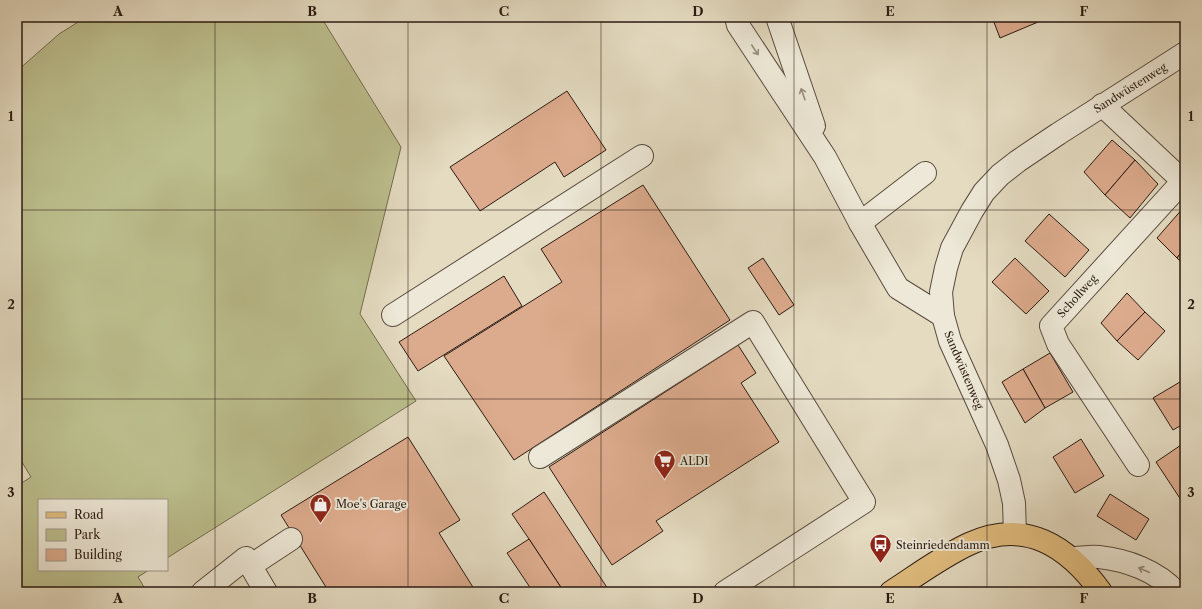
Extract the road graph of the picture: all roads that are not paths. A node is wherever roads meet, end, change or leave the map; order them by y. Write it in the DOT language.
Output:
graph roads {
  1 [pos="736,17"];
  2 [pos="777,17"];
  3 [pos="1185,53"];
  4 [pos="1102,105"];
  5 [pos="642,156"];
  6 [pos="825,157"];
  7 [pos="925,173"];
  8 [pos="1184,182"];
  9 [pos="860,223"];
  10 [pos="393,315"];
  11 [pos="942,316"];
  12 [pos="540,457"];
  13 [pos="1138,465"];
  14 [pos="1015,534"];
  15 [pos="291,539"];
  16 [pos="1071,558"];
  17 [pos="250,566"];
  18 [pos="203,592"];
  19 [pos="266,592"];
  20 [pos="726,592"];
  21 [pos="891,592"];
  22 [pos="1101,592"];
  23 [pos="1176,592"];
  1 -- 6 [label="street, one-way"];
  6 -- 2 [label="street, one-way"];
  3 -- 4 [label="street, Sandwüstenweg"];
  4 -- 8 [label="street, Schollweg"];
  4 -- 11 [label="street, Sandwüstenweg"];
  5 -- 10 [label="street"];
  6 -- 9 [label="street"];
  7 -- 9 [label="street"];
  8 -- 13 [label="street, Schollweg"];
  9 -- 11 [label="street"];
  11 -- 14 [label="street, Sandwüstenweg"];
  12 -- 20 [label="street"];
  14 -- 16 [label="main road"];
  14 -- 21 [label="main road"];
  15 -- 17 [label="street"];
  16 -- 22 [label="main road"];
  23 -- 16 [label="street, one-way"];
  17 -- 18 [label="street"];
  17 -- 19 [label="street"];
}
